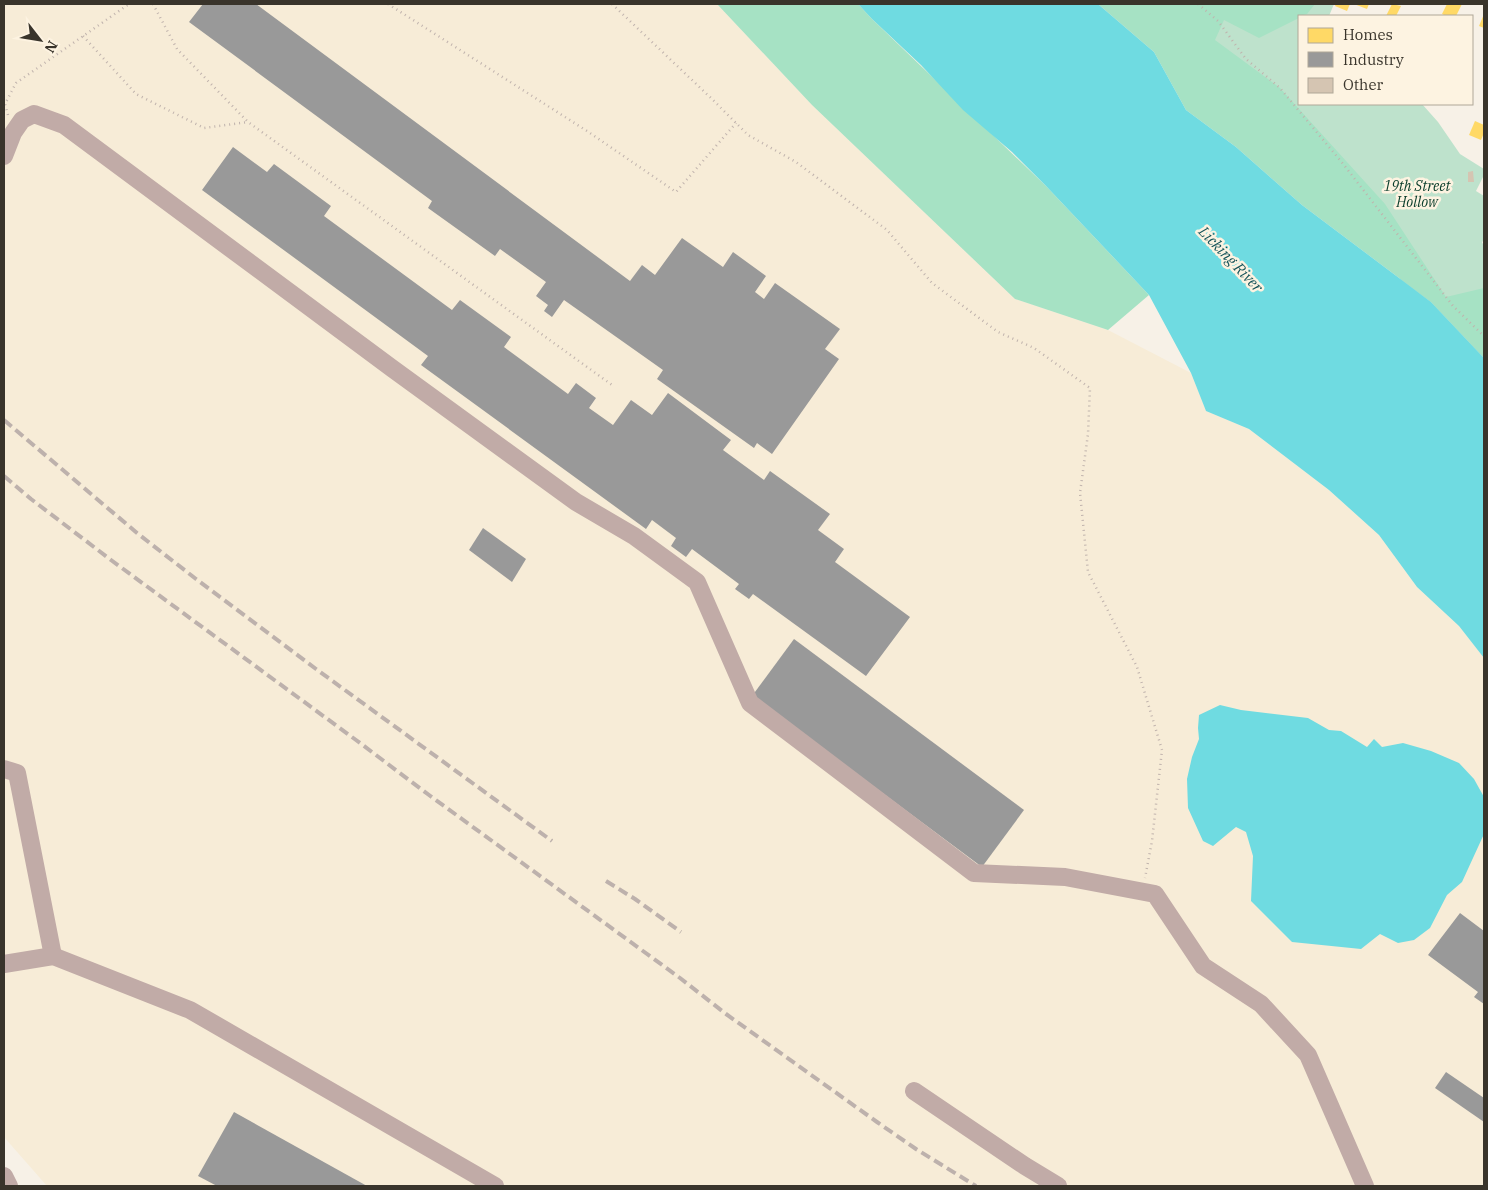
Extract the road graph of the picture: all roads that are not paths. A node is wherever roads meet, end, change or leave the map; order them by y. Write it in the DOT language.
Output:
graph roads {
  1 [pos="4,156"];
  2 [pos="4,770"];
  3 [pos="53,956"];
  4 [pos="4,964"];
  5 [pos="914,1091"];
  6 [pos="4,1176"];
  7 [pos="9,1186"];
  8 [pos="495,1186"];
  9 [pos="1058,1186"];
  10 [pos="1365,1186"];
  1 -- 10 [label="street"];
  2 -- 3 [label="street"];
  3 -- 4 [label="street"];
  3 -- 8 [label="street"];
  5 -- 9 [label="street"];
  6 -- 7 [label="street"];
}
